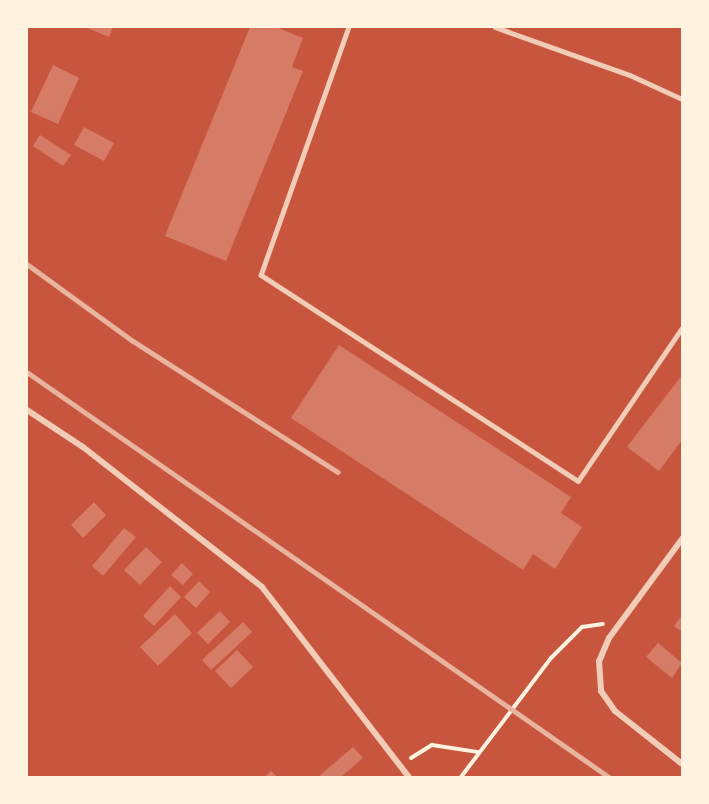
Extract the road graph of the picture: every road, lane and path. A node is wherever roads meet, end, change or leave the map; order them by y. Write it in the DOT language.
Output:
graph roads {
  1 [pos="349,27"];
  2 [pos="495,27"];
  3 [pos="682,99"];
  4 [pos="682,328"];
  5 [pos="27,410"];
  6 [pos="682,539"];
  7 [pos="622,622"];
  8 [pos="478,752"];
  9 [pos="682,764"];
  10 [pos="402,767"];
  11 [pos="409,777"];
  12 [pos="461,777"];
  1 -- 4 [label="lane"];
  2 -- 3 [label="lane"];
  5 -- 10 [label="street"];
  6 -- 7 [label="street"];
  7 -- 8 [label="path"];
  7 -- 9 [label="street"];
  8 -- 10 [label="path"];
  8 -- 12 [label="path"];
  10 -- 11 [label="street"];
}
